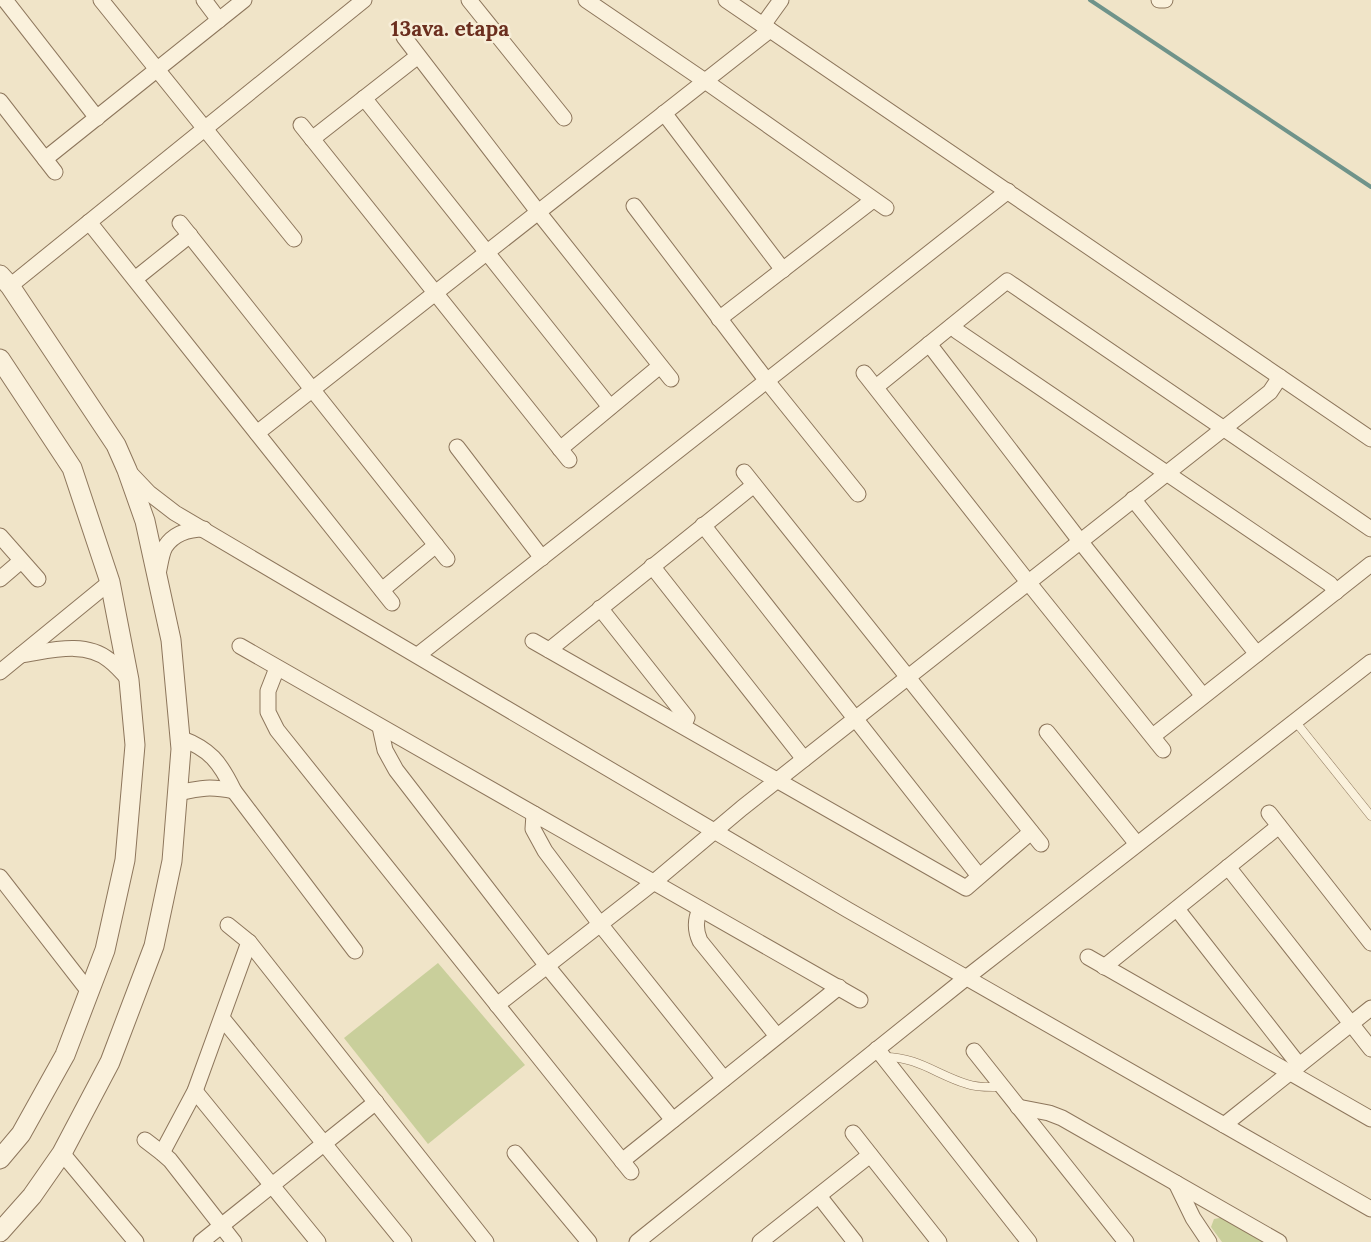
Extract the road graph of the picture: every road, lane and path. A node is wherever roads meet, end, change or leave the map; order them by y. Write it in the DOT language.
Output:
graph roads {
  1 [pos="5,0"];
  2 [pos="101,0"];
  3 [pos="204,0"];
  4 [pos="244,0"];
  5 [pos="364,0"];
  6 [pos="586,0"];
  7 [pos="726,0"];
  8 [pos="781,0"];
  9 [pos="1159,0"];
  10 [pos="1166,0"];
  11 [pos="477,2"];
  12 [pos="219,20"];
  13 [pos="766,27"];
  14 [pos="404,37"];
  15 [pos="418,56"];
  16 [pos="157,70"];
  17 [pos="705,81"];
  18 [pos="364,98"];
  19 [pos="0,101"];
  20 [pos="664,113"];
  21 [pos="97,118"];
  22 [pos="564,118"];
  23 [pos="301,126"];
  24 [pos="204,129"];
  25 [pos="312,138"];
  26 [pos="45,159"];
  27 [pos="55,172"];
  28 [pos="1008,191"];
  29 [pos="634,206"];
  30 [pos="538,213"];
  31 [pos="89,222"];
  32 [pos="294,239"];
  33 [pos="488,253"];
  34 [pos="783,270"];
  35 [pos="135,279"];
  36 [pos="5,280"];
  37 [pos="436,294"];
  38 [pos="719,319"];
  39 [pos="952,326"];
  40 [pos="929,344"];
  41 [pos="0,359"];
  42 [pos="660,366"];
  43 [pos="864,373"];
  44 [pos="1280,377"];
  45 [pos="671,379"];
  46 [pos="767,381"];
  47 [pos="876,387"];
  48 [pos="312,389"];
  49 [pos="610,407"];
  50 [pos="1224,428"];
  51 [pos="257,433"];
  52 [pos="1371,439"];
  53 [pos="457,447"];
  54 [pos="127,470"];
  55 [pos="744,472"];
  56 [pos="1167,473"];
  57 [pos="754,485"];
  58 [pos="858,494"];
  59 [pos="1133,499"];
  60 [pos="703,525"];
  61 [pos="204,529"];
  62 [pos="1371,529"];
  63 [pos="0,536"];
  64 [pos="1080,540"];
  65 [pos="436,545"];
  66 [pos="542,558"];
  67 [pos="447,559"];
  68 [pos="21,561"];
  69 [pos="1371,564"];
  70 [pos="652,566"];
  71 [pos="158,574"];
  72 [pos="0,579"];
  73 [pos="38,579"];
  74 [pos="110,582"];
  75 [pos="1028,582"];
  76 [pos="382,590"];
  77 [pos="1336,592"];
  78 [pos="392,603"];
  79 [pos="600,608"];
  80 [pos="533,641"];
  81 [pos="240,646"];
  82 [pos="549,650"];
  83 [pos="1257,654"];
  84 [pos="418,655"];
  85 [pos="20,656"];
  86 [pos="1371,662"];
  87 [pos="277,668"];
  88 [pos="0,672"];
  89 [pos="907,677"];
  90 [pos="129,680"];
  91 [pos="1203,696"];
  92 [pos="855,718"];
  93 [pos="1295,721"];
  94 [pos="683,726"];
  95 [pos="380,727"];
  96 [pos="1047,732"];
  97 [pos="1153,736"];
  98 [pos="180,738"];
  99 [pos="1163,750"];
  100 [pos="804,758"];
  101 [pos="777,780"];
  102 [pos="234,792"];
  103 [pos="177,793"];
  104 [pos="1269,813"];
  105 [pos="534,814"];
  106 [pos="1371,816"];
  107 [pos="1280,826"];
  108 [pos="715,832"];
  109 [pos="1031,832"];
  110 [pos="1040,844"];
  111 [pos="1137,844"];
  112 [pos="1228,867"];
  113 [pos="979,876"];
  114 [pos="2,882"];
  115 [pos="654,882"];
  116 [pos="700,909"];
  117 [pos="1177,909"];
  118 [pos="600,924"];
  119 [pos="228,925"];
  120 [pos="249,942"];
  121 [pos="1371,943"];
  122 [pos="355,951"];
  123 [pos="1088,957"];
  124 [pos="548,966"];
  125 [pos="1104,967"];
  126 [pos="966,978"];
  127 [pos="839,987"];
  128 [pos="90,992"];
  129 [pos="860,1000"];
  130 [pos="497,1005"];
  131 [pos="1371,1008"];
  132 [pos="222,1018"];
  133 [pos="1352,1023"];
  134 [pos="777,1036"];
  135 [pos="1371,1049"];
  136 [pos="974,1051"];
  137 [pos="880,1053"];
  138 [pos="1294,1069"];
  139 [pos="724,1079"];
  140 [pos="1002,1086"];
  141 [pos="195,1091"];
  142 [pos="376,1102"];
  143 [pos="1018,1107"];
  144 [pos="1371,1119"];
  145 [pos="673,1120"];
  146 [pos="1224,1125"];
  147 [pos="853,1133"];
  148 [pos="145,1140"];
  149 [pos="325,1143"];
  150 [pos="62,1153"];
  151 [pos="162,1153"];
  152 [pos="516,1153"];
  153 [pos="870,1155"];
  154 [pos="0,1159"];
  155 [pos="1176,1183"];
  156 [pos="272,1185"];
  157 [pos="818,1196"];
  158 [pos="1371,1209"];
  159 [pos="221,1226"];
  160 [pos="0,1232"];
  161 [pos="766,1240"];
  162 [pos="136,1242"];
  163 [pos="201,1242"];
  164 [pos="234,1242"];
  165 [pos="318,1242"];
  166 [pos="404,1242"];
  167 [pos="486,1242"];
  168 [pos="589,1242"];
  169 [pos="637,1242"];
  170 [pos="855,1242"];
  171 [pos="939,1242"];
  172 [pos="1029,1242"];
  173 [pos="1126,1242"];
  174 [pos="1209,1242"];
  175 [pos="1279,1242"];
  1 -- 21 [label="street"];
  2 -- 16 [label="street"];
  3 -- 12 [label="street"];
  4 -- 12 [label="street"];
  5 -- 24 [label="street"];
  6 -- 17 [label="street"];
  7 -- 13 [label="street"];
  8 -- 13 [label="street"];
  9 -- 10 [label="street"];
  11 -- 22 [label="street"];
  12 -- 16 [label="street"];
  13 -- 17 [label="street"];
  13 -- 28 [label="street"];
  14 -- 15 [label="street"];
  15 -- 18 [label="street"];
  15 -- 30 [label="street"];
  16 -- 21 [label="street"];
  16 -- 24 [label="street"];
  17 -- 20 [label="street"];
  17 -- 34 [label="street"];
  18 -- 25 [label="street"];
  18 -- 33 [label="street"];
  19 -- 26 [label="street"];
  20 -- 30 [label="street"];
  20 -- 34 [label="street"];
  21 -- 26 [label="street"];
  23 -- 25 [label="street"];
  24 -- 31 [label="street"];
  24 -- 32 [label="street"];
  25 -- 37 [label="street"];
  26 -- 27 [label="street"];
  28 -- 44 [label="street"];
  28 -- 46 [label="street"];
  29 -- 38 [label="street"];
  30 -- 33 [label="street"];
  30 -- 42 [label="street"];
  31 -- 35 [label="street"];
  31 -- 36 [label="street"];
  33 -- 37 [label="street"];
  33 -- 49 [label="street"];
  34 -- 38 [label="street"];
  35 -- 48 [label="street"];
  35 -- 51 [label="street"];
  36 -- 54 [label="street"];
  37 -- 48 [label="street"];
  37 -- 49 [label="street"];
  38 -- 46 [label="street"];
  39 -- 40 [label="street"];
  39 -- 50 [label="street"];
  39 -- 56 [label="street"];
  40 -- 47 [label="street"];
  40 -- 64 [label="street"];
  41 -- 74 [label="street"];
  42 -- 45 [label="street"];
  42 -- 49 [label="street"];
  43 -- 47 [label="street"];
  44 -- 50 [label="street"];
  44 -- 52 [label="street"];
  46 -- 58 [label="street"];
  46 -- 66 [label="street"];
  47 -- 75 [label="street"];
  48 -- 51 [label="street"];
  48 -- 65 [label="street"];
  50 -- 56 [label="street"];
  50 -- 62 [label="street"];
  51 -- 76 [label="street"];
  53 -- 66 [label="street"];
  54 -- 61 [label="street"];
  54 -- 71 [label="street"];
  55 -- 57 [label="street"];
  56 -- 59 [label="street"];
  56 -- 77 [label="street"];
  57 -- 60 [label="street"];
  57 -- 89 [label="street"];
  59 -- 64 [label="street"];
  59 -- 83 [label="street"];
  60 -- 70 [label="street"];
  60 -- 92 [label="street"];
  61 -- 71 [label="street"];
  61 -- 84 [label="street"];
  63 -- 68 [label="street"];
  64 -- 75 [label="street"];
  64 -- 91 [label="street"];
  65 -- 67 [label="street"];
  65 -- 76 [label="street"];
  66 -- 84 [label="street"];
  68 -- 72 [label="street"];
  68 -- 73 [label="street"];
  69 -- 77 [label="street"];
  70 -- 79 [label="street"];
  70 -- 100 [label="street"];
  71 -- 98 [label="street"];
  74 -- 85 [label="street"];
  74 -- 90 [label="street"];
  75 -- 89 [label="street"];
  75 -- 97 [label="street"];
  76 -- 78 [label="street"];
  77 -- 83 [label="street"];
  79 -- 82 [label="street"];
  79 -- 94 [label="street"];
  80 -- 82 [label="street"];
  81 -- 87 [label="street"];
  82 -- 94 [label="street"];
  83 -- 91 [label="street"];
  84 -- 108 [label="street"];
  85 -- 88 [label="street"];
  85 -- 90 [label="street"];
  86 -- 93 [label="street"];
  87 -- 95 [label="street"];
  87 -- 130 [label="street"];
  89 -- 92 [label="street"];
  89 -- 109 [label="street"];
  90 -- 128 [label="street"];
  91 -- 97 [label="street"];
  92 -- 100 [label="street"];
  92 -- 113 [label="street"];
  93 -- 106 [label="lane"];
  93 -- 111 [label="street"];
  94 -- 101 [label="street"];
  95 -- 105 [label="street"];
  95 -- 124 [label="street"];
  96 -- 111 [label="street"];
  97 -- 99 [label="street"];
  98 -- 102 [label="street"];
  98 -- 103 [label="street"];
  100 -- 101 [label="street"];
  101 -- 108 [label="street"];
  101 -- 113 [label="street"];
  102 -- 103 [label="street"];
  102 -- 122 [label="street"];
  103 -- 150 [label="street"];
  104 -- 107 [label="street"];
  105 -- 115 [label="street"];
  105 -- 118 [label="street"];
  107 -- 112 [label="street"];
  107 -- 121 [label="street"];
  108 -- 115 [label="street"];
  108 -- 126 [label="street"];
  109 -- 110 [label="street"];
  109 -- 113 [label="street"];
  111 -- 126 [label="street"];
  112 -- 117 [label="street"];
  112 -- 133 [label="street"];
  114 -- 128 [label="street"];
  115 -- 116 [label="street"];
  115 -- 118 [label="street"];
  116 -- 127 [label="street"];
  116 -- 134 [label="street"];
  117 -- 125 [label="street"];
  117 -- 138 [label="street"];
  118 -- 124 [label="street"];
  118 -- 139 [label="street"];
  119 -- 120 [label="street"];
  120 -- 132 [label="street"];
  120 -- 142 [label="street"];
  123 -- 125 [label="street"];
  124 -- 130 [label="street"];
  124 -- 145 [label="street"];
  125 -- 138 [label="street"];
  126 -- 137 [label="street"];
  126 -- 146 [label="street"];
  127 -- 129 [label="street"];
  127 -- 134 [label="street"];
  128 -- 154 [label="street"];
  130 -- 145 [label="street"];
  131 -- 133 [label="street"];
  132 -- 141 [label="street"];
  132 -- 149 [label="street"];
  133 -- 135 [label="street"];
  133 -- 138 [label="street"];
  134 -- 139 [label="street"];
  136 -- 140 [label="street"];
  137 -- 140 [label="lane"];
  137 -- 169 [label="street"];
  137 -- 172 [label="street"];
  138 -- 144 [label="street"];
  138 -- 146 [label="street"];
  139 -- 145 [label="street"];
  140 -- 143 [label="street"];
  141 -- 151 [label="street"];
  141 -- 156 [label="street"];
  142 -- 149 [label="street"];
  142 -- 167 [label="street"];
  143 -- 155 [label="street"];
  143 -- 173 [label="street"];
  146 -- 158 [label="street"];
  147 -- 153 [label="street"];
  148 -- 151 [label="street"];
  149 -- 156 [label="street"];
  149 -- 166 [label="street"];
  150 -- 160 [label="street"];
  150 -- 162 [label="street"];
  151 -- 159 [label="street"];
  152 -- 168 [label="street"];
  153 -- 157 [label="street"];
  153 -- 171 [label="street"];
  155 -- 174 [label="street"];
  155 -- 175 [label="street"];
  156 -- 159 [label="street"];
  156 -- 165 [label="street"];
  157 -- 161 [label="street"];
  157 -- 170 [label="street"];
  159 -- 163 [label="street"];
  159 -- 164 [label="street"];
}
